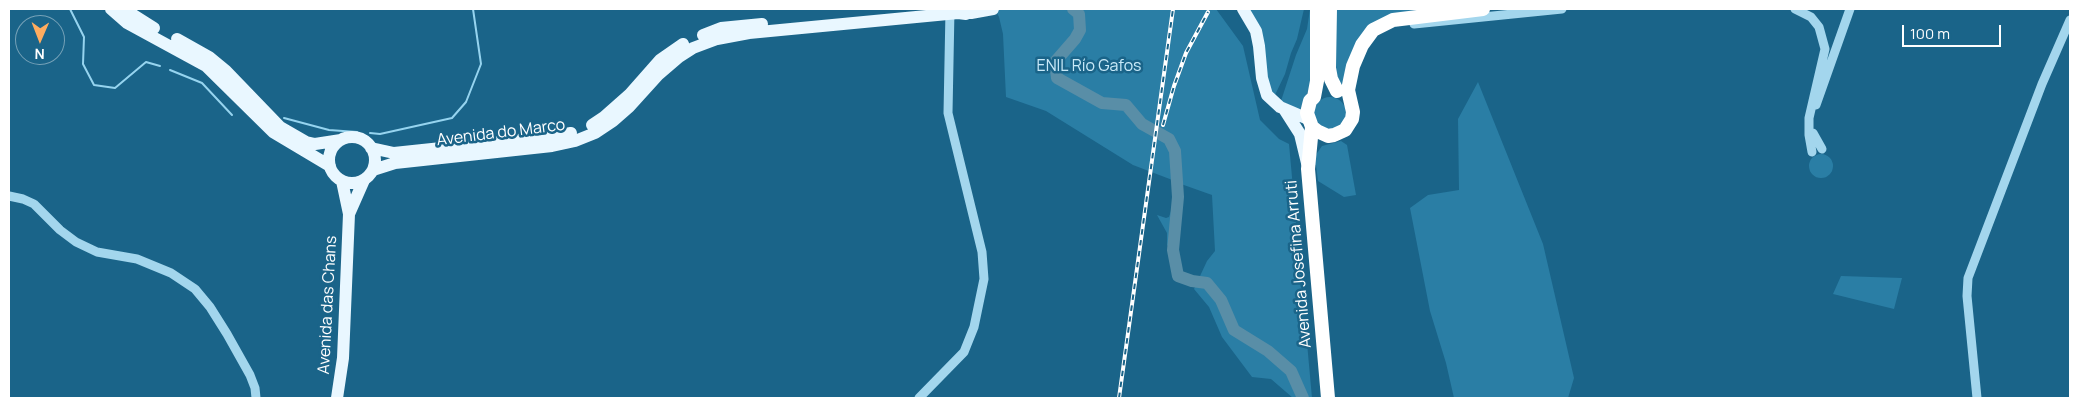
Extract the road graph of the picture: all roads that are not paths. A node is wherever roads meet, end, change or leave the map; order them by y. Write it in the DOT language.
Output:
graph roads {
  1 [pos="111,9"];
  2 [pos="124,9"];
  3 [pos="934,9"];
  4 [pos="994,9"];
  5 [pos="1243,9"];
  6 [pos="1317,9"];
  7 [pos="1330,9"];
  8 [pos="1484,9"];
  9 [pos="1562,9"];
  10 [pos="1795,9"];
  11 [pos="1850,9"];
  12 [pos="957,15"];
  13 [pos="2070,20"];
  14 [pos="1362,45"];
  15 [pos="1337,91"];
  16 [pos="1314,97"];
  17 [pos="1349,101"];
  18 [pos="1278,106"];
  19 [pos="1310,123"];
  20 [pos="1328,136"];
  21 [pos="341,140"];
  22 [pos="371,148"];
  23 [pos="1822,149"];
  24 [pos="1812,152"];
  25 [pos="1309,159"];
  26 [pos="330,166"];
  27 [pos="368,175"];
  28 [pos="342,181"];
  29 [pos="9,196"];
  30 [pos="349,214"];
  31 [pos="256,398"];
  32 [pos="338,398"];
  33 [pos="919,398"];
  34 [pos="1328,398"];
  35 [pos="1977,398"];
  1 -- 26 [label="main road"];
  2 -- 21 [label="main road"];
  3 -- 22 [label="main road, Avenida do Marco"];
  4 -- 12 [label="main road, Avenida do Marco"];
  5 -- 18 [label="main road"];
  6 -- 16 [label="highway"];
  7 -- 15 [label="highway"];
  8 -- 14 [label="highway"];
  9 -- 14 [label="street"];
  10 -- 24 [label="street"];
  11 -- 23 [label="street"];
  12 -- 27 [label="main road, Avenida do Marco"];
  12 -- 33 [label="street"];
  13 -- 35 [label="street"];
  14 -- 17 [label="highway"];
  15 -- 16 [label="highway"];
  15 -- 17 [label="highway"];
  16 -- 19 [label="highway"];
  17 -- 20 [label="highway"];
  18 -- 19 [label="main road"];
  18 -- 25 [label="main road"];
  19 -- 20 [label="highway"];
  19 -- 25 [label="highway, Avenida Josefina Arruti"];
  20 -- 25 [label="highway"];
  21 -- 22 [label="main road"];
  21 -- 26 [label="main road"];
  22 -- 27 [label="main road"];
  25 -- 34 [label="highway, Avenida Josefina Arruti"];
  26 -- 28 [label="main road"];
  27 -- 28 [label="main road"];
  27 -- 30 [label="main road, Avenida das Chans"];
  28 -- 30 [label="main road, Avenida das Chans"];
  29 -- 31 [label="street"];
  30 -- 32 [label="main road, Avenida das Chans"];
}
